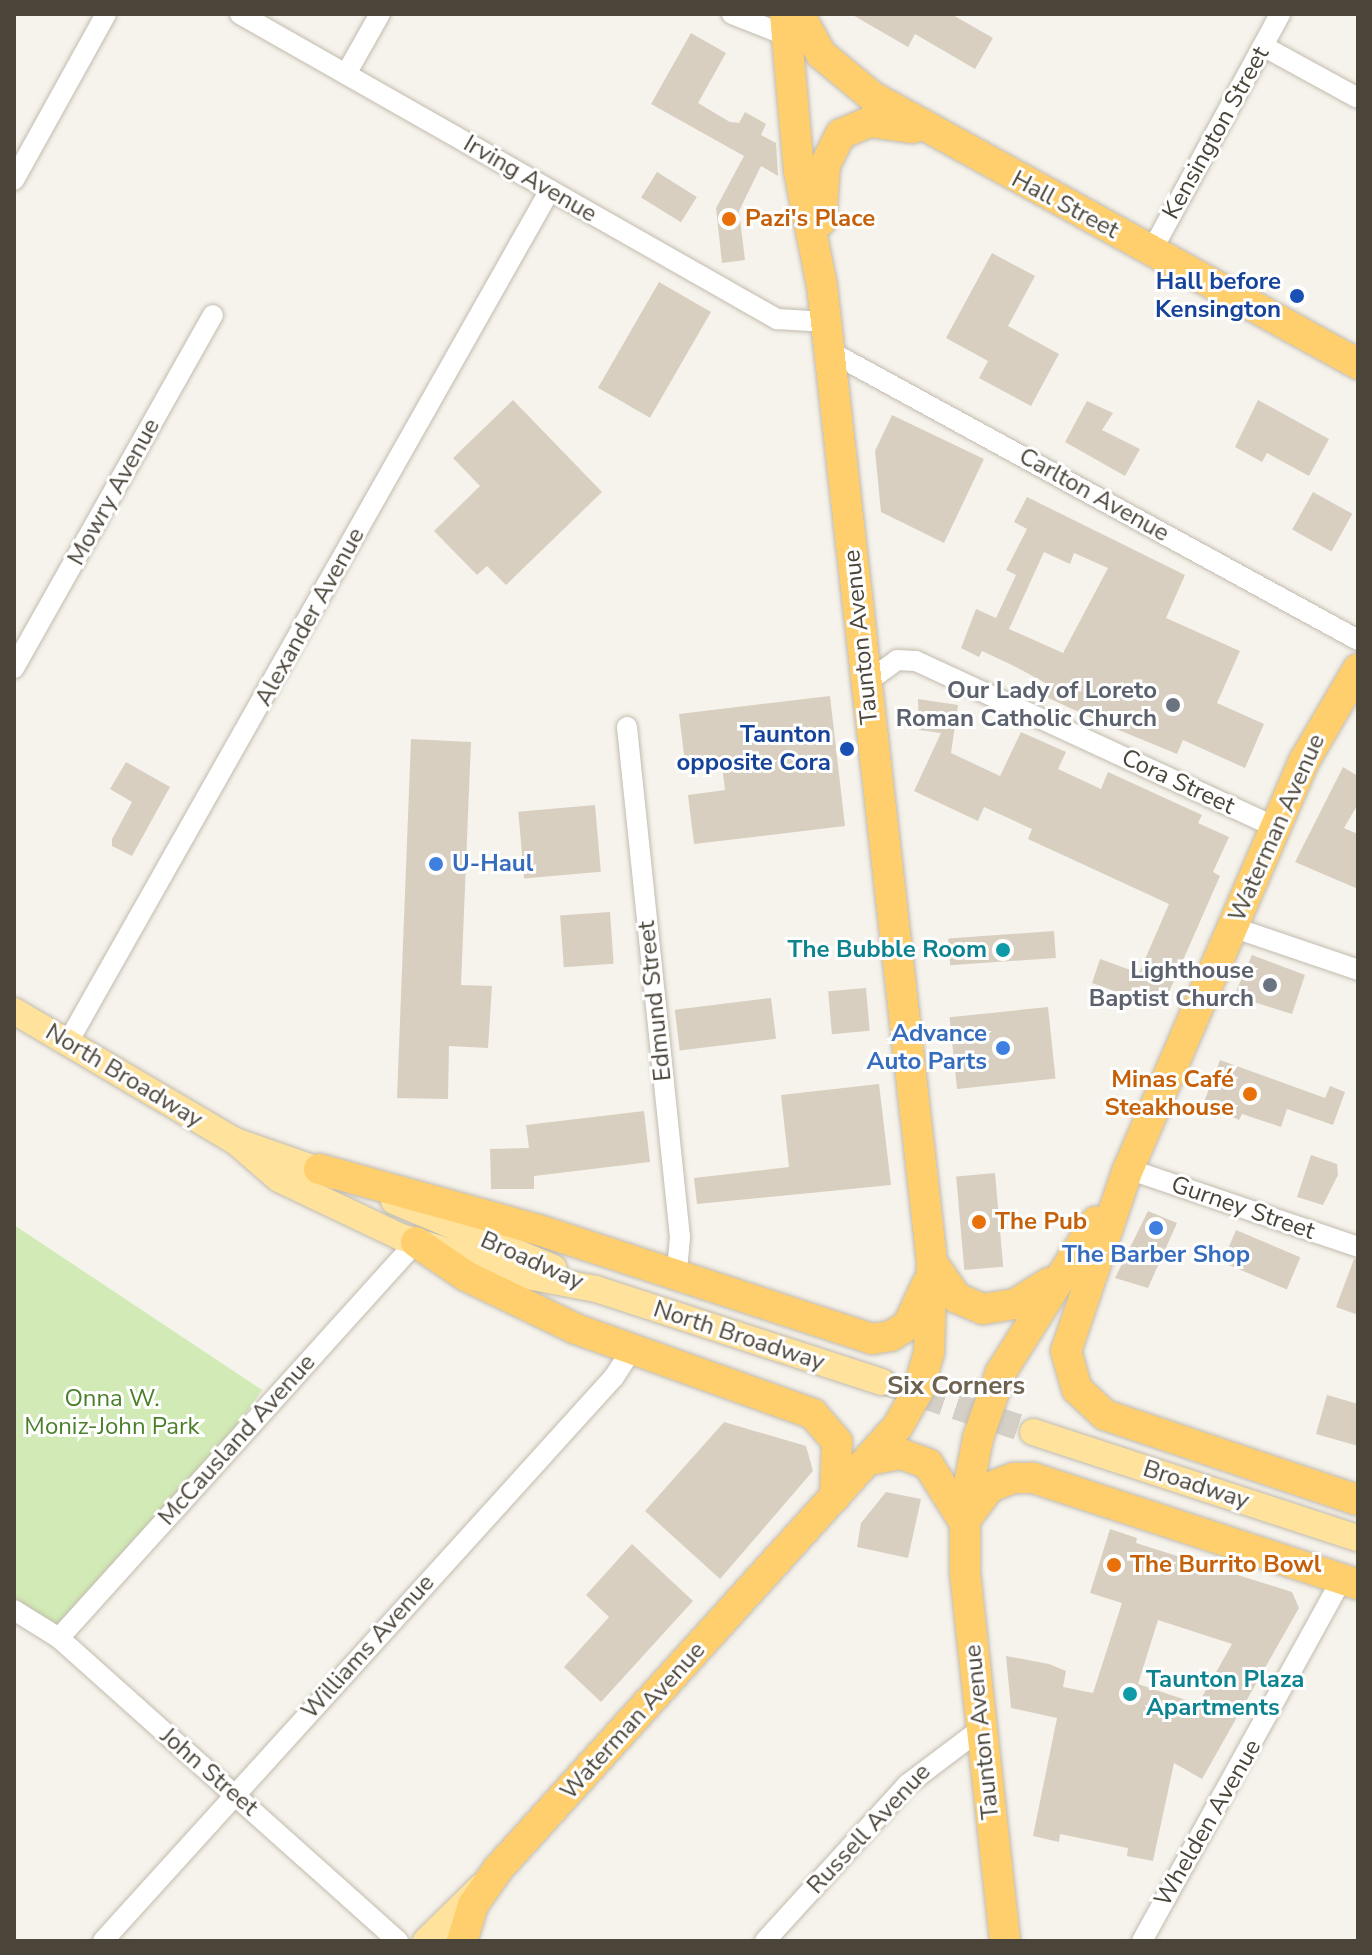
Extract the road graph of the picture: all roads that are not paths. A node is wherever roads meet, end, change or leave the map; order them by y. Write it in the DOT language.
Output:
graph roads {
  1 [pos="106,14"];
  2 [pos="240,14"];
  3 [pos="380,14"];
  4 [pos="732,14"];
  5 [pos="1280,14"];
  6 [pos="790,21"];
  7 [pos="1263,46"];
  8 [pos="346,74"];
  9 [pos="1358,98"];
  10 [pos="942,138"];
  11 [pos="14,180"];
  12 [pos="550,190"];
  13 [pos="1151,252"];
  14 [pos="822,286"];
  15 [pos="213,315"];
  16 [pos="828,336"];
  17 [pos="1358,364"];
  18 [pos="1358,640"];
  19 [pos="14,668"];
  20 [pos="1358,669"];
  21 [pos="867,682"];
  22 [pos="627,727"];
  23 [pos="1275,827"];
  24 [pos="1232,927"];
  25 [pos="1358,970"];
  26 [pos="14,1011"];
  27 [pos="68,1042"];
  28 [pos="235,1141"];
  29 [pos="319,1169"];
  30 [pos="1128,1169"];
  31 [pos="416,1242"];
  32 [pos="1358,1247"];
  33 [pos="932,1262"];
  34 [pos="1065,1268"];
  35 [pos="677,1274"];
  36 [pos="596,1289"];
  37 [pos="631,1351"];
  38 [pos="882,1382"];
  39 [pos="1033,1432"];
  40 [pos="869,1460"];
  41 [pos="835,1497"];
  42 [pos="1358,1500"];
  43 [pos="964,1522"];
  44 [pos="1358,1538"];
  45 [pos="1350,1581"];
  46 [pos="14,1610"];
  47 [pos="59,1638"];
  48 [pos="982,1728"];
  49 [pos="236,1795"];
  50 [pos="498,1869"];
  51 [pos="103,1941"];
  52 [pos="398,1941"];
  53 [pos="426,1941"];
  54 [pos="462,1941"];
  55 [pos="765,1941"];
  56 [pos="1005,1941"];
  57 [pos="1142,1941"];
  1 -- 11 [label="street"];
  2 -- 8 [label="street, Irving Avenue"];
  3 -- 8 [label="street"];
  4 -- 6 [label="street"];
  5 -- 7 [label="street, Kensington Street"];
  6 -- 10 [label="highway, Hall Street"];
  6 -- 14 [label="highway, Taunton Avenue"];
  7 -- 9 [label="street"];
  7 -- 13 [label="street, Kensington Street"];
  8 -- 12 [label="street, Irving Avenue"];
  10 -- 13 [label="highway, Hall Street"];
  10 -- 14 [label="highway"];
  12 -- 16 [label="street, Irving Avenue"];
  12 -- 27 [label="street, Alexander Avenue"];
  13 -- 17 [label="highway, Hall Street"];
  14 -- 16 [label="highway, Taunton Avenue"];
  15 -- 19 [label="street, Mowry Avenue"];
  16 -- 18 [label="street, Carlton Avenue"];
  16 -- 21 [label="highway, Taunton Avenue"];
  20 -- 23 [label="highway, Waterman Avenue"];
  21 -- 23 [label="street, Cora Street"];
  21 -- 33 [label="highway, Taunton Avenue"];
  22 -- 35 [label="street, Edmund Street"];
  23 -- 24 [label="highway, Waterman Avenue"];
  24 -- 25 [label="street"];
  24 -- 30 [label="highway, Waterman Avenue"];
  26 -- 27 [label="main road, North Broadway"];
  27 -- 28 [label="main road, North Broadway"];
  28 -- 29 [label="main road, Broadway"];
  28 -- 31 [label="main road, Broadway"];
  29 -- 35 [label="highway"];
  29 -- 36 [label="main road, Broadway"];
  30 -- 32 [label="street, Gurney Street"];
  30 -- 34 [label="highway"];
  30 -- 42 [label="highway"];
  31 -- 36 [label="main road, Broadway"];
  31 -- 37 [label="highway"];
  31 -- 47 [label="street, McCausland Avenue"];
  33 -- 34 [label="highway"];
  33 -- 35 [label="highway"];
  33 -- 40 [label="highway, Taunton Avenue"];
  34 -- 43 [label="highway"];
  36 -- 38 [label="main road, North Broadway"];
  37 -- 41 [label="highway"];
  37 -- 49 [label="street, Williams Avenue"];
  39 -- 44 [label="main road, Broadway"];
  40 -- 41 [label="highway, Waterman Avenue"];
  40 -- 43 [label="highway"];
  41 -- 50 [label="highway, Waterman Avenue"];
  43 -- 45 [label="highway"];
  43 -- 48 [label="highway, Taunton Avenue"];
  45 -- 57 [label="street, Whelden Avenue"];
  46 -- 47 [label="street, John Street"];
  47 -- 49 [label="street, John Street"];
  48 -- 55 [label="street, Russell Avenue"];
  48 -- 56 [label="highway, Taunton Avenue"];
  49 -- 51 [label="street, Williams Avenue"];
  49 -- 52 [label="street, John Street"];
  50 -- 53 [label="main road, Waterman Avenue"];
  50 -- 54 [label="highway"];
}
